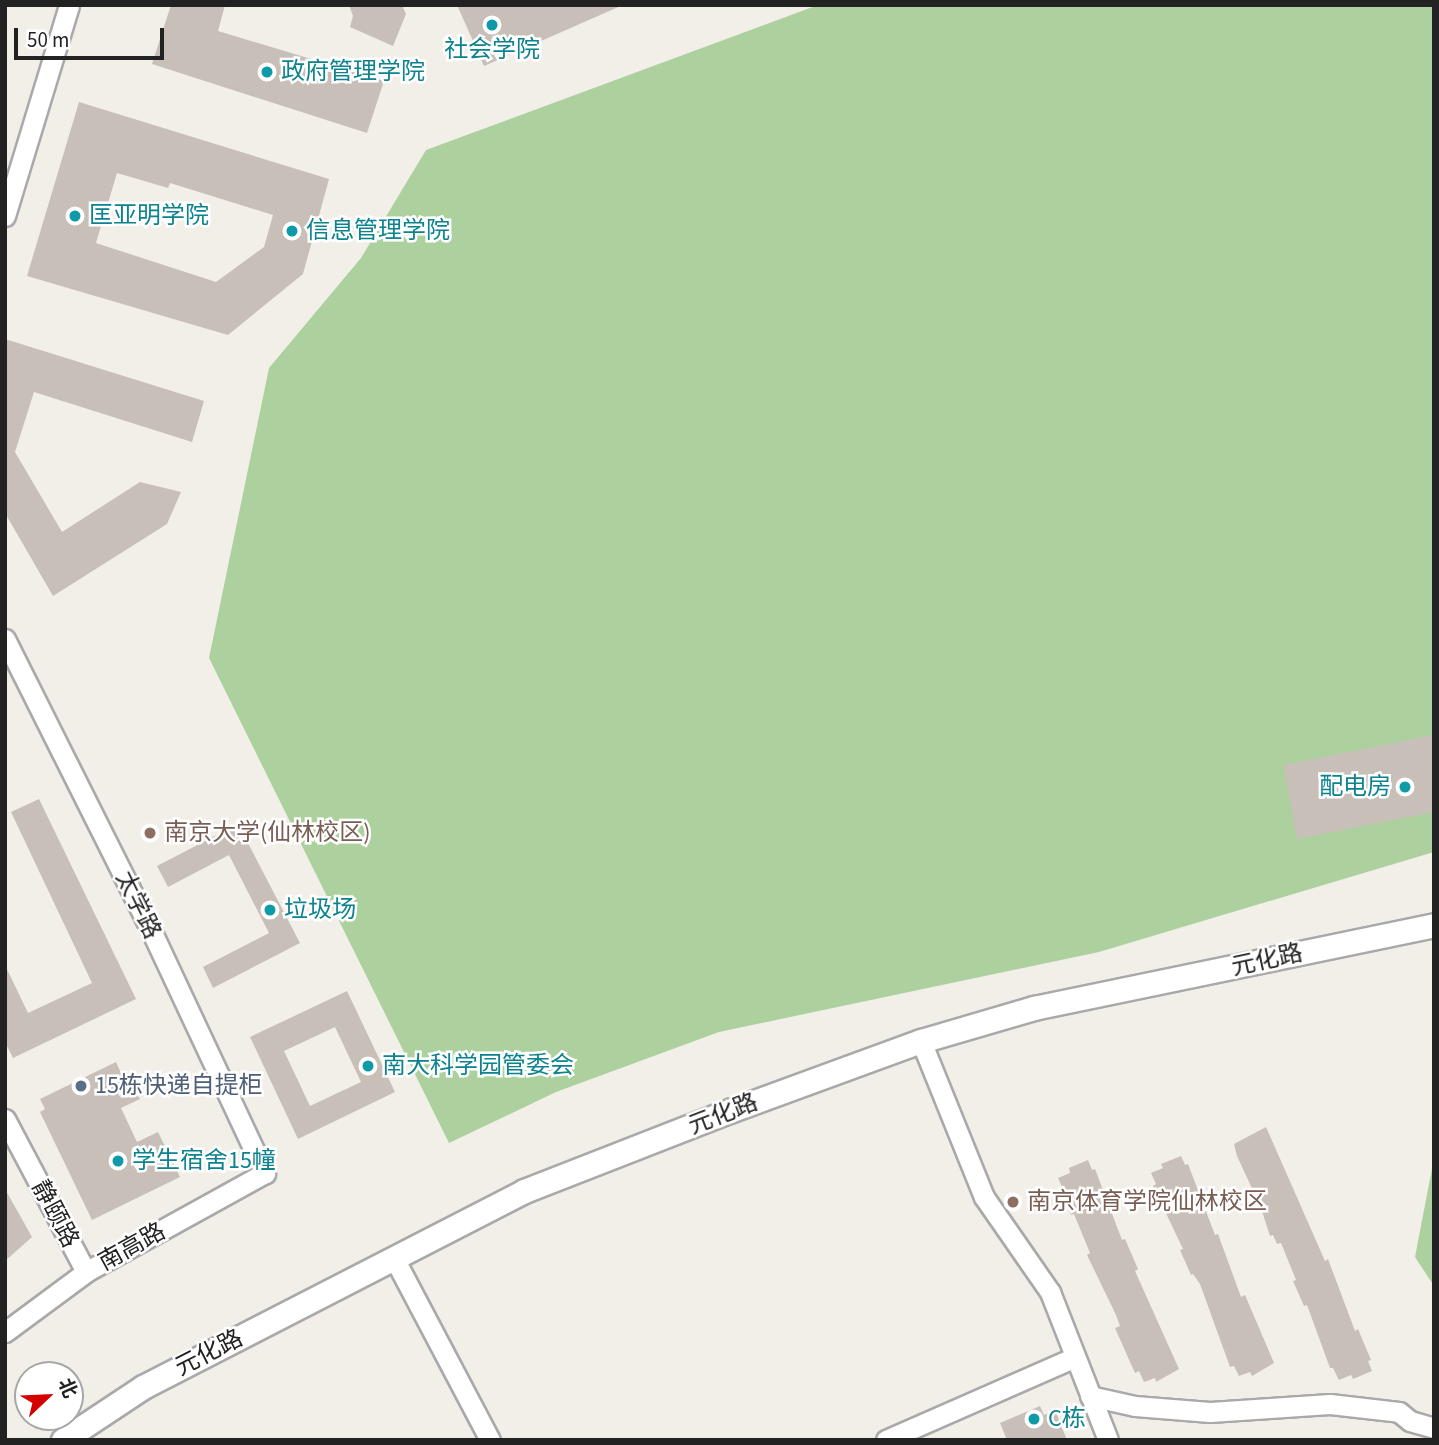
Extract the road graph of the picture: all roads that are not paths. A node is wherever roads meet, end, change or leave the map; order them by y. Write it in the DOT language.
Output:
graph roads {
  1 [pos="69,5"];
  2 [pos="5,216"];
  3 [pos="5,639"];
  4 [pos="1434,925"];
  5 [pos="921,1041"];
  6 [pos="5,1119"];
  7 [pos="265,1173"];
  8 [pos="394,1258"];
  9 [pos="86,1272"];
  10 [pos="5,1332"];
  11 [pos="1075,1357"];
  12 [pos="1090,1396"];
  13 [pos="1434,1428"];
  14 [pos="63,1440"];
  15 [pos="491,1440"];
  16 [pos="886,1440"];
  17 [pos="1108,1440"];
  1 -- 2 [label="street"];
  3 -- 7 [label="street, 太学路"];
  4 -- 5 [label="street, 元化路"];
  5 -- 8 [label="street, 元化路"];
  5 -- 11 [label="street"];
  6 -- 9 [label="street, 静颐路"];
  7 -- 9 [label="street, 南高路"];
  8 -- 14 [label="street, 元化路"];
  8 -- 15 [label="street"];
  9 -- 10 [label="street, 南高路"];
  11 -- 12 [label="street"];
  11 -- 16 [label="street"];
  12 -- 13 [label="street"];
  12 -- 17 [label="street"];
}
